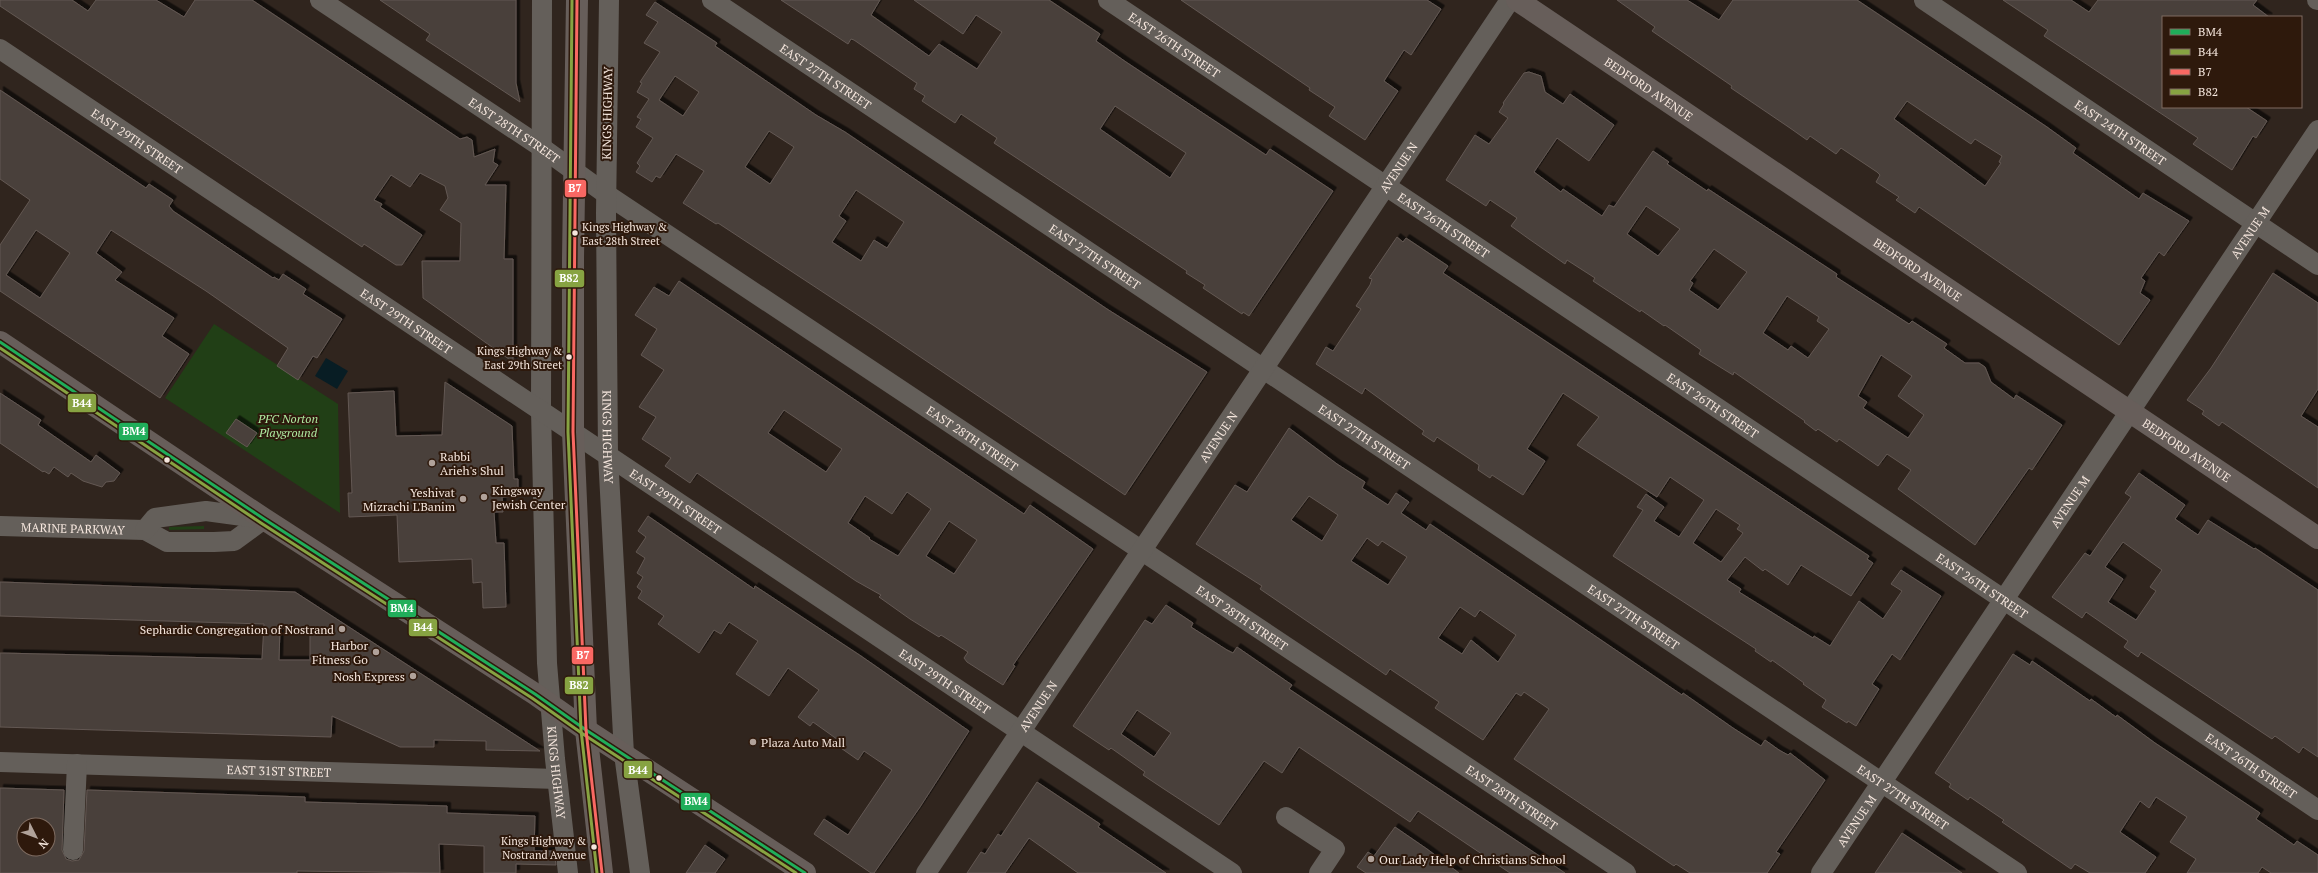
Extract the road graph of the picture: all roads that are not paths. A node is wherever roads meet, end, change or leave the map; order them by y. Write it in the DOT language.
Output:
graph roads {
  1 [pos="320,0"];
  2 [pos="542,0"];
  3 [pos="577,0"];
  4 [pos="609,0"];
  5 [pos="712,0"];
  6 [pos="1108,0"];
  7 [pos="1510,0"];
  8 [pos="1517,0"];
  9 [pos="1924,0"];
  10 [pos="0,49"];
  11 [pos="2318,130"];
  12 [pos="541,148"];
  13 [pos="574,171"];
  14 [pos="1386,186"];
  15 [pos="606,194"];
  16 [pos="2256,223"];
  17 [pos="2318,265"];
  18 [pos="0,342"];
  19 [pos="1264,368"];
  20 [pos="541,410"];
  21 [pos="2130,412"];
  22 [pos="573,432"];
  23 [pos="608,455"];
  24 [pos="264,519"];
  25 [pos="0,526"];
  26 [pos="145,530"];
  27 [pos="2318,538"];
  28 [pos="1142,550"];
  29 [pos="2004,600"];
  30 [pos="549,704"];
  31 [pos="586,730"];
  32 [pos="1021,732"];
  33 [pos="624,754"];
  34 [pos="0,762"];
  35 [pos="77,764"];
  36 [pos="557,779"];
  37 [pos="1882,782"];
  38 [pos="2318,810"];
  39 [pos="1286,817"];
  40 [pos="73,850"];
  41 [pos="568,873"];
  42 [pos="602,873"];
  43 [pos="640,873"];
  44 [pos="805,873"];
  45 [pos="926,873"];
  46 [pos="1232,873"];
  47 [pos="1319,873"];
  48 [pos="1626,873"];
  49 [pos="1821,873"];
  50 [pos="2017,873"];
  1 -- 12 [label="street, EAST 28TH STREET"];
  2 -- 12 [label="street, KINGS HIGHWAY"];
  3 -- 13 [label="main road"];
  4 -- 15 [label="street, KINGS HIGHWAY"];
  5 -- 19 [label="street, EAST 27TH STREET"];
  6 -- 14 [label="street, EAST 26TH STREET"];
  7 -- 14 [label="street, AVENUE N"];
  8 -- 21 [label="main road, BEDFORD AVENUE"];
  9 -- 16 [label="street, EAST 24TH STREET"];
  10 -- 20 [label="street, EAST 29TH STREET"];
  11 -- 16 [label="street, AVENUE M"];
  12 -- 13 [label="street, EAST 28TH STREET"];
  12 -- 20 [label="street, KINGS HIGHWAY"];
  13 -- 15 [label="street, EAST 28TH STREET"];
  13 -- 22 [label="main road"];
  14 -- 19 [label="street, AVENUE N"];
  14 -- 29 [label="street, EAST 26TH STREET"];
  15 -- 23 [label="street, KINGS HIGHWAY"];
  15 -- 28 [label="street, EAST 28TH STREET"];
  16 -- 17 [label="street, EAST 24TH STREET"];
  16 -- 21 [label="street, AVENUE M"];
  18 -- 24 [label="main road"];
  19 -- 28 [label="street, AVENUE N"];
  19 -- 37 [label="street, EAST 27TH STREET"];
  20 -- 22 [label="street, EAST 29TH STREET"];
  20 -- 30 [label="street, KINGS HIGHWAY"];
  21 -- 27 [label="main road, BEDFORD AVENUE"];
  21 -- 29 [label="street, AVENUE M"];
  22 -- 23 [label="street, EAST 29TH STREET"];
  22 -- 31 [label="main road"];
  23 -- 32 [label="street, EAST 29TH STREET"];
  23 -- 33 [label="street, KINGS HIGHWAY"];
  24 -- 26 [label="street"];
  24 -- 26 [label="street, MARINE PARKWAY"];
  24 -- 30 [label="main road"];
  25 -- 26 [label="street, MARINE PARKWAY"];
  28 -- 32 [label="street, AVENUE N"];
  28 -- 48 [label="street, EAST 28TH STREET"];
  29 -- 37 [label="street, AVENUE M"];
  29 -- 38 [label="street, EAST 26TH STREET"];
  30 -- 31 [label="main road"];
  30 -- 36 [label="street, KINGS HIGHWAY"];
  31 -- 33 [label="main road"];
  31 -- 42 [label="main road"];
  32 -- 45 [label="street, AVENUE N"];
  32 -- 46 [label="street, EAST 29TH STREET"];
  33 -- 43 [label="street, KINGS HIGHWAY"];
  33 -- 44 [label="main road"];
  34 -- 35 [label="street, EAST 31ST STREET"];
  35 -- 36 [label="street, EAST 31ST STREET"];
  35 -- 40 [label="street"];
  36 -- 41 [label="street, KINGS HIGHWAY"];
  37 -- 49 [label="street, AVENUE M"];
  37 -- 50 [label="street, EAST 27TH STREET"];
  39 -- 47 [label="street"];
}
